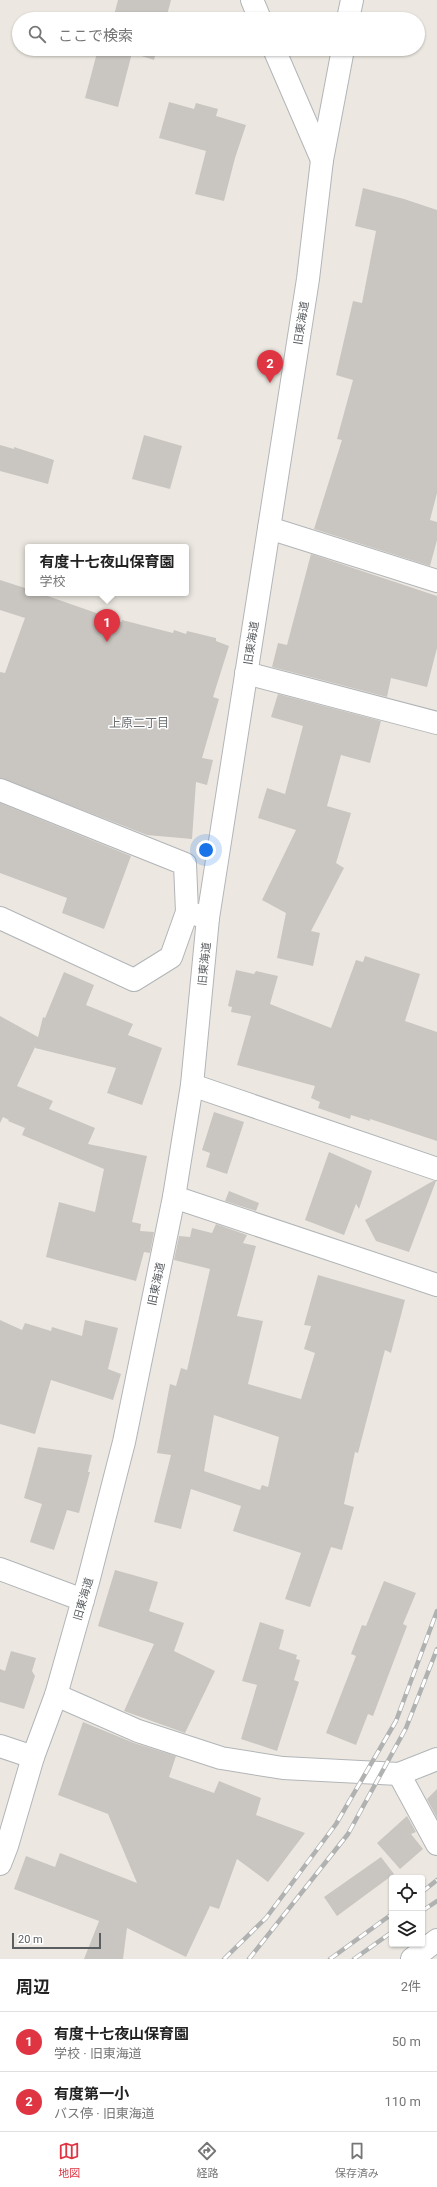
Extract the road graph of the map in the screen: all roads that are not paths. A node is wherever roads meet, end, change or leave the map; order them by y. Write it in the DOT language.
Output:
graph roads {
  1 [pos="252,0"];
  2 [pos="352,0"];
  3 [pos="257,12"];
  4 [pos="349,12"];
  5 [pos="277,56"];
  6 [pos="342,56"];
  7 [pos="322,160"];
  8 [pos="269,528"];
  9 [pos="437,581"];
  10 [pos="246,673"];
  11 [pos="437,723"];
  12 [pos="0,790"];
  13 [pos="187,912"];
  14 [pos="0,918"];
  15 [pos="208,918"];
  16 [pos="192,1085"];
  17 [pos="437,1169"];
  18 [pos="174,1197"];
  19 [pos="437,1283"];
  20 [pos="0,1569"];
  21 [pos="84,1600"];
  22 [pos="56,1695"];
  23 [pos="0,1746"];
  24 [pos="33,1757"];
  25 [pos="437,1759"];
  26 [pos="400,1774"];
  27 [pos="437,1844"];
  28 [pos="0,1864"];
  29 [pos="437,1940"];
  30 [pos="412,1959"];
  1 -- 3 [label="street"];
  2 -- 4 [label="street"];
  5 -- 7 [label="street"];
  6 -- 7 [label="street, 旧東海道"];
  7 -- 8 [label="street, 旧東海道"];
  8 -- 9 [label="street"];
  8 -- 10 [label="street, 旧東海道"];
  10 -- 11 [label="street"];
  10 -- 15 [label="street, 旧東海道"];
  12 -- 13 [label="street"];
  13 -- 14 [label="street"];
  13 -- 15 [label="street"];
  15 -- 16 [label="street, 旧東海道"];
  16 -- 17 [label="street"];
  16 -- 18 [label="street, 旧東海道"];
  18 -- 19 [label="street"];
  18 -- 21 [label="street, 旧東海道"];
  20 -- 21 [label="street"];
  21 -- 22 [label="street, 旧東海道"];
  22 -- 24 [label="street, 旧東海道"];
  22 -- 26 [label="street"];
  23 -- 24 [label="street"];
  24 -- 28 [label="street, 旧東海道"];
  25 -- 26 [label="street"];
  26 -- 27 [label="street"];
  29 -- 30 [label="street"];
}
